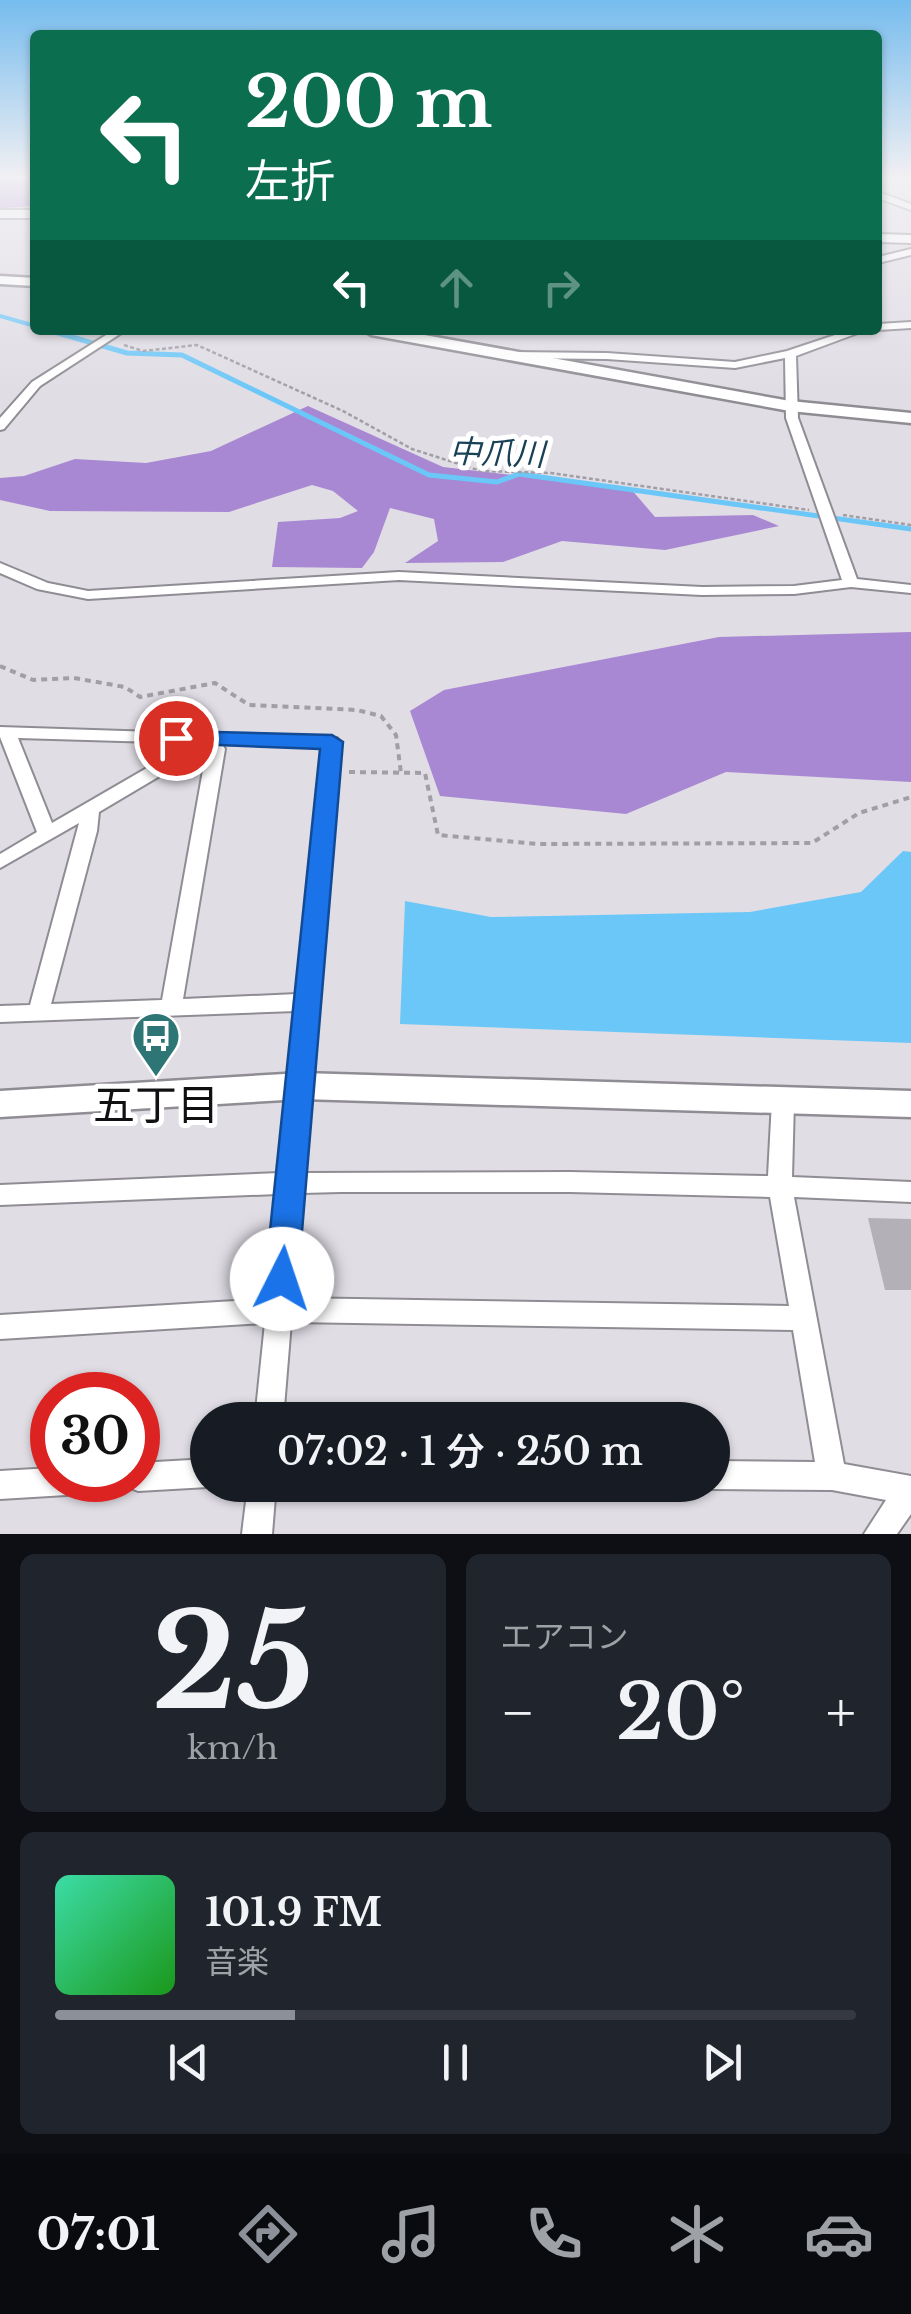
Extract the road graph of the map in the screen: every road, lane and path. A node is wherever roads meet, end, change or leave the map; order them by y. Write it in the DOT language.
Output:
graph roads {
  1 [pos="911,252"];
  2 [pos="882,259"];
  3 [pos="0,280"];
  4 [pos="30,282"];
  5 [pos="911,325"];
  6 [pos="882,327"];
  7 [pos="116,335"];
  8 [pos="397,335"];
  9 [pos="837,335"];
  10 [pos="790,354"];
  11 [pos="499,355"];
  12 [pos="790,406"];
  13 [pos="911,418"];
  14 [pos="0,426"];
  15 [pos="826,512"];
  16 [pos="911,525"];
  17 [pos="0,567"];
  18 [pos="850,583"];
  19 [pos="911,589"];
  20 [pos="0,666"];
  21 [pos="4,732"];
  22 [pos="210,739"];
  23 [pos="329,772"];
  24 [pos="401,773"];
  25 [pos="911,797"];
  26 [pos="90,808"];
  27 [pos="48,835"];
  28 [pos="0,862"];
  29 [pos="309,1002"];
  30 [pos="171,1008"];
  31 [pos="39,1011"];
  32 [pos="0,1014"];
  33 [pos="302,1086"];
  34 [pos="783,1101"];
  35 [pos="0,1104"];
  36 [pos="911,1104"];
  37 [pos="289,1183"];
  38 [pos="780,1186"];
  39 [pos="911,1192"];
  40 [pos="0,1195"];
  41 [pos="279,1310"];
  42 [pos="804,1318"];
  43 [pos="0,1326"];
  44 [pos="270,1402"];
  45 [pos="190,1474"];
  46 [pos="730,1475"];
  47 [pos="160,1476"];
  48 [pos="832,1476"];
  49 [pos="30,1483"];
  50 [pos="0,1485"];
  51 [pos="260,1502"];
  52 [pos="257,1534"];
  53 [pos="879,1534"];
  1 -- 2 [label="street"];
  3 -- 4 [label="street"];
  5 -- 6 [label="street"];
  7 -- 14 [label="street"];
  7 -- 15 [label="path"];
  8 -- 11 [label="street"];
  9 -- 10 [label="street"];
  10 -- 11 [label="street"];
  10 -- 12 [label="street"];
  11 -- 12 [label="street"];
  12 -- 13 [label="street"];
  12 -- 15 [label="street"];
  15 -- 16 [label="path"];
  15 -- 18 [label="street"];
  17 -- 18 [label="street"];
  18 -- 19 [label="street"];
  20 -- 24 [label="path"];
  21 -- 22 [label="street"];
  21 -- 27 [label="street"];
  22 -- 23 [label="street"];
  22 -- 26 [label="street"];
  22 -- 30 [label="street"];
  23 -- 24 [label="path"];
  23 -- 29 [label="street"];
  24 -- 25 [label="path"];
  26 -- 27 [label="street"];
  26 -- 31 [label="street"];
  27 -- 28 [label="street"];
  29 -- 30 [label="street"];
  29 -- 33 [label="street"];
  30 -- 31 [label="street"];
  31 -- 32 [label="street"];
  33 -- 34 [label="street"];
  33 -- 35 [label="street"];
  33 -- 37 [label="street"];
  34 -- 36 [label="street"];
  34 -- 38 [label="street"];
  37 -- 38 [label="street"];
  37 -- 40 [label="street"];
  37 -- 41 [label="street"];
  38 -- 39 [label="street"];
  38 -- 42 [label="street"];
  41 -- 42 [label="street"];
  41 -- 43 [label="street"];
  41 -- 44 [label="street"];
  42 -- 48 [label="street"];
  45 -- 47 [label="street"];
  46 -- 48 [label="street"];
  48 -- 53 [label="street"];
  49 -- 50 [label="street"];
  51 -- 52 [label="street"];
}
